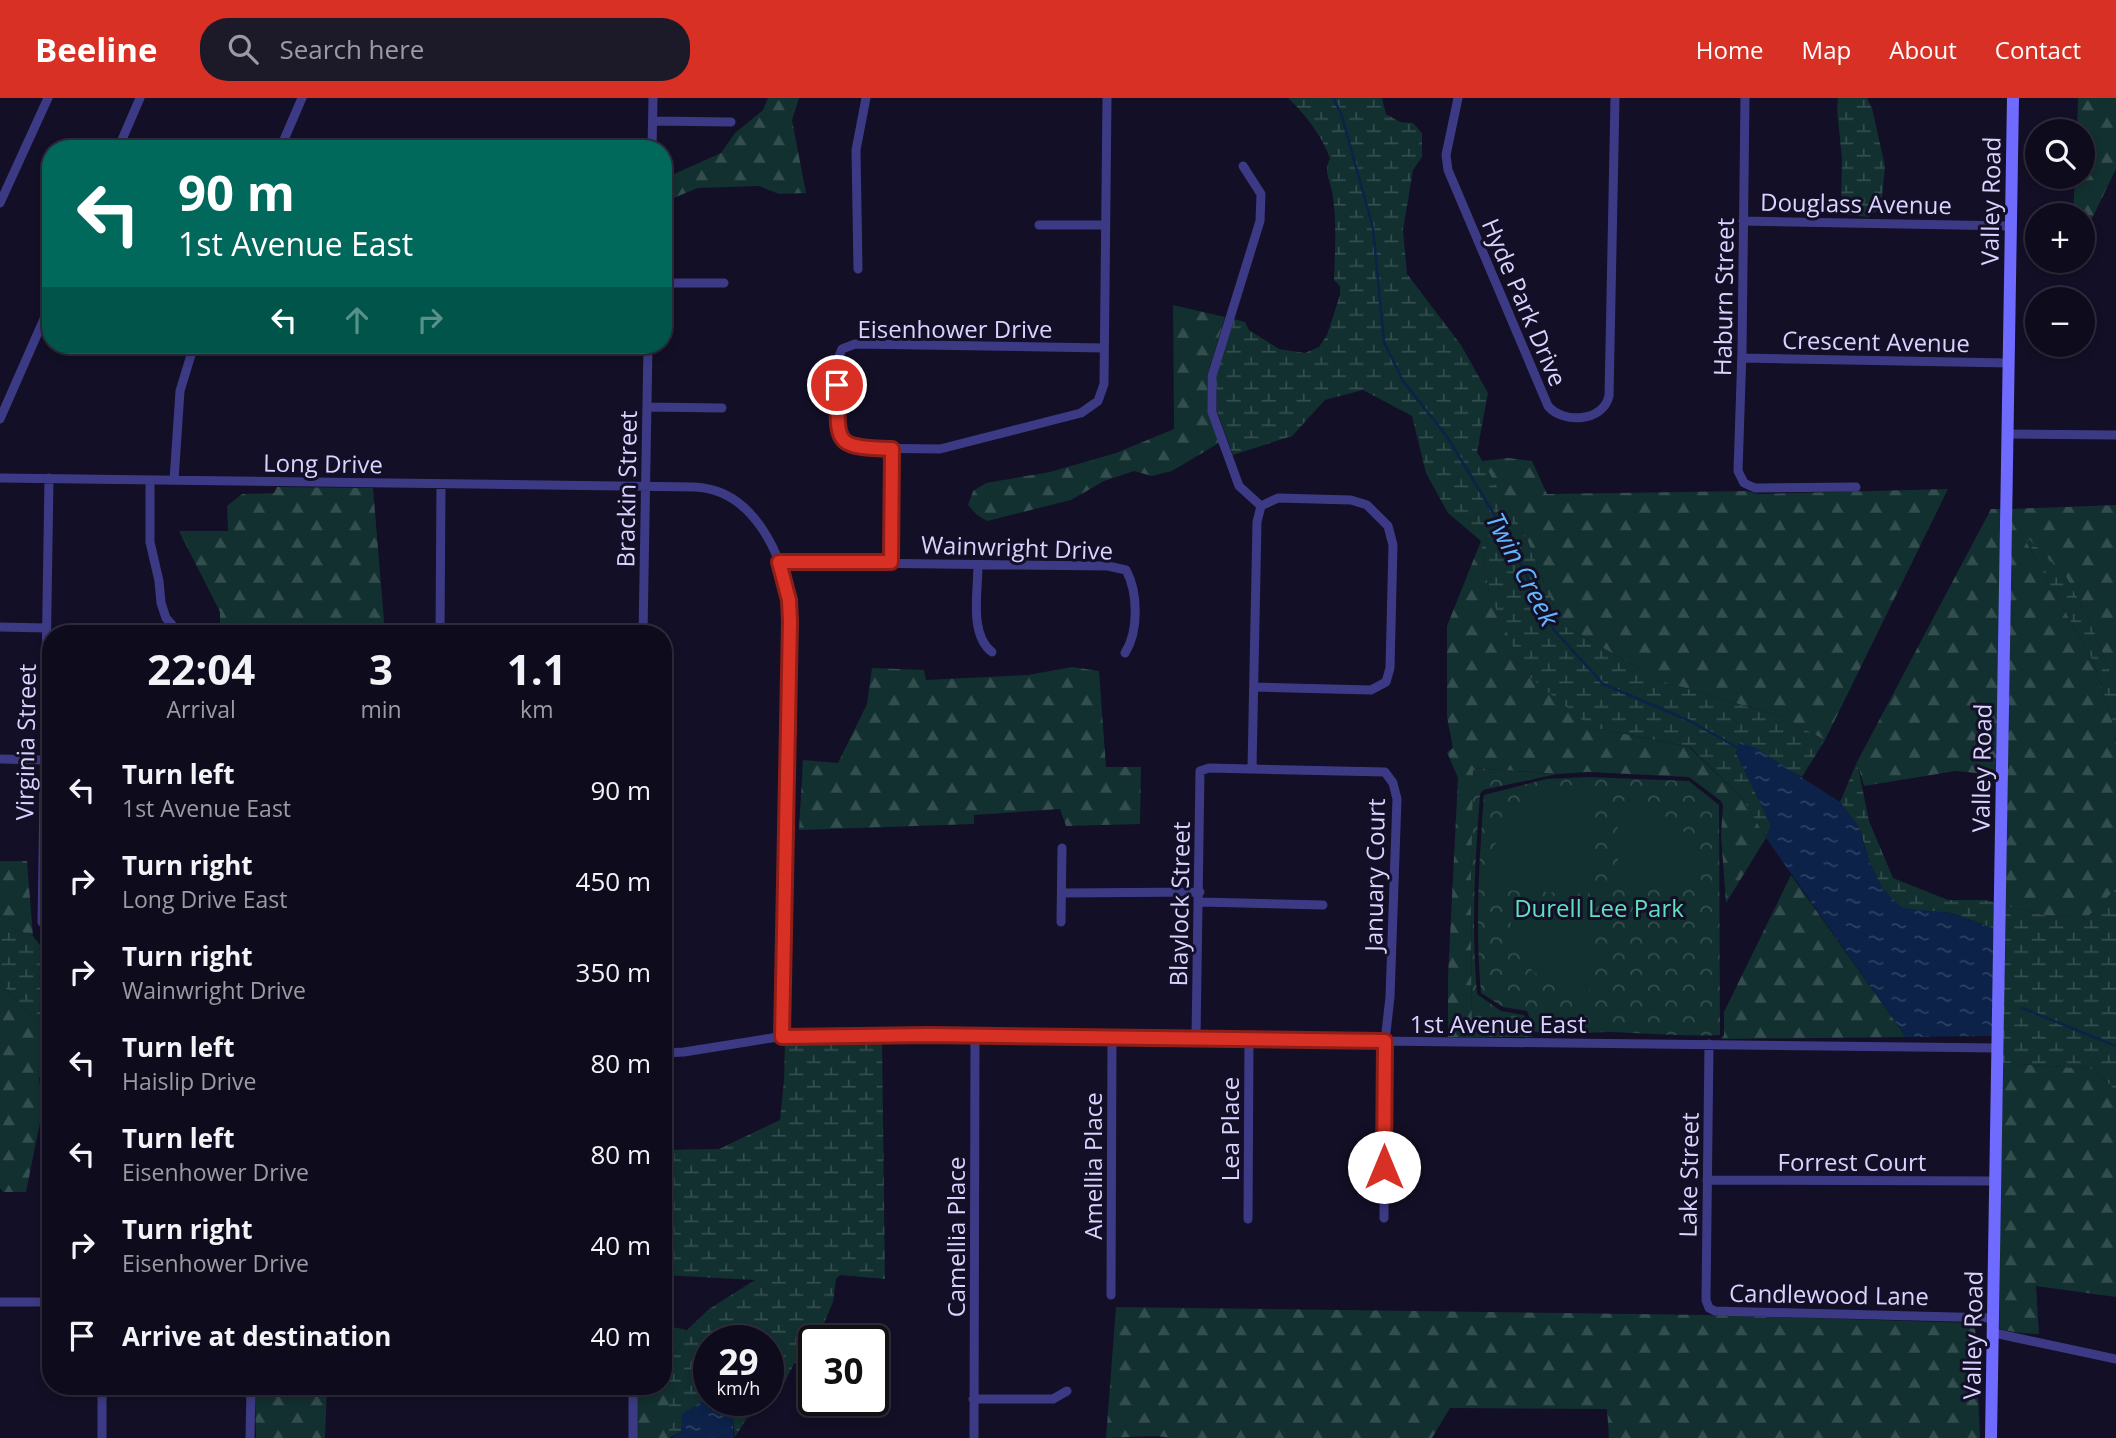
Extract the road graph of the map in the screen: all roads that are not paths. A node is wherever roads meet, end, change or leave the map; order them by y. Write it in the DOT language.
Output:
graph roads {
  1 [pos="48,98"];
  2 [pos="139,98"];
  3 [pos="302,98"];
  4 [pos="653,98"];
  5 [pos="866,98"];
  6 [pos="1107,98"];
  7 [pos="1458,98"];
  8 [pos="1615,98"];
  9 [pos="1745,98"];
  10 [pos="2013,98"];
  11 [pos="653,121"];
  12 [pos="732,122"];
  13 [pos="121,140"];
  14 [pos="284,140"];
  15 [pos="652,140"];
  16 [pos="1243,166"];
  17 [pos="0,203"];
  18 [pos="1743,221"];
  19 [pos="1039,225"];
  20 [pos="1105,225"];
  21 [pos="2011,226"];
  22 [pos="858,269"];
  23 [pos="672,283"];
  24 [pos="724,283"];
  25 [pos="42,323"];
  26 [pos="1104,348"];
  27 [pos="191,354"];
  28 [pos="648,354"];
  29 [pos="1742,358"];
  30 [pos="2009,363"];
  31 [pos="647,407"];
  32 [pos="722,408"];
  33 [pos="0,419"];
  34 [pos="2007,434"];
  35 [pos="2116,435"];
  36 [pos="892,449"];
  37 [pos="0,478"];
  38 [pos="49,478"];
  39 [pos="150,480"];
  40 [pos="174,480"];
  41 [pos="441,484"];
  42 [pos="646,487"];
  43 [pos="1856,487"];
  44 [pos="1261,506"];
  45 [pos="779,562"];
  46 [pos="891,562"];
  47 [pos="978,565"];
  48 [pos="46,625"];
  49 [pos="172,625"];
  50 [pos="440,625"];
  51 [pos="643,625"];
  52 [pos="0,627"];
  53 [pos="42,628"];
  54 [pos="992,652"];
  55 [pos="1125,653"];
  56 [pos="1254,687"];
  57 [pos="0,760"];
  58 [pos="42,760"];
  59 [pos="1252,769"];
  60 [pos="1200,771"];
  61 [pos="1062,848"];
  62 [pos="1062,893"];
  63 [pos="1200,897"];
  64 [pos="1323,905"];
  65 [pos="1061,922"];
  66 [pos="975,1036"];
  67 [pos="782,1037"];
  68 [pos="1112,1038"];
  69 [pos="1196,1038"];
  70 [pos="1249,1039"];
  71 [pos="1385,1041"];
  72 [pos="1709,1045"];
  73 [pos="1998,1048"];
  74 [pos="672,1053"];
  75 [pos="1707,1180"];
  76 [pos="1996,1181"];
  77 [pos="1384,1218"];
  78 [pos="1248,1219"];
  79 [pos="1111,1295"];
  80 [pos="0,1302"];
  81 [pos="42,1302"];
  82 [pos="1707,1306"];
  83 [pos="1994,1318"];
  84 [pos="1994,1333"];
  85 [pos="2116,1359"];
  86 [pos="1067,1391"];
  87 [pos="102,1395"];
  88 [pos="251,1395"];
  89 [pos="633,1395"];
  90 [pos="973,1399"];
  91 [pos="102,1438"];
  92 [pos="250,1438"];
  93 [pos="633,1438"];
  94 [pos="974,1438"];
  95 [pos="1992,1438"];
  1 -- 17 [label="street"];
  2 -- 13 [label="street"];
  3 -- 14 [label="street"];
  4 -- 11 [label="street"];
  5 -- 22 [label="street"];
  6 -- 20 [label="street, Eisenhower Drive"];
  7 -- 8 [label="street, Hyde Park Drive"];
  9 -- 18 [label="street, Haburn Street"];
  10 -- 21 [label="street, Valley Road"];
  11 -- 12 [label="street"];
  11 -- 15 [label="street"];
  16 -- 44 [label="street"];
  18 -- 21 [label="street, Douglass Avenue"];
  18 -- 29 [label="street, Haburn Street"];
  19 -- 20 [label="street"];
  20 -- 26 [label="street, Eisenhower Drive"];
  21 -- 30 [label="street, Valley Road"];
  23 -- 24 [label="street"];
  25 -- 33 [label="street"];
  26 -- 36 [label="street, Eisenhower Drive"];
  26 -- 36 [label="street, Eisenhower Drive"];
  27 -- 40 [label="street"];
  28 -- 31 [label="street, Brackin Street"];
  29 -- 30 [label="street, Crescent Avenue"];
  29 -- 43 [label="street, Haburn Street"];
  30 -- 34 [label="street, Valley Road"];
  31 -- 32 [label="street"];
  31 -- 42 [label="street, Brackin Street"];
  34 -- 35 [label="street"];
  34 -- 73 [label="street, Valley Road"];
  36 -- 46 [label="street"];
  37 -- 38 [label="street, Long Drive"];
  38 -- 39 [label="street, Long Drive"];
  38 -- 48 [label="street, Virginia Street"];
  39 -- 40 [label="street, Long Drive"];
  39 -- 49 [label="street"];
  40 -- 41 [label="street, Long Drive"];
  41 -- 42 [label="street, Long Drive"];
  41 -- 50 [label="street"];
  42 -- 45 [label="street, Long Drive"];
  42 -- 51 [label="street, Brackin Street"];
  44 -- 56 [label="street"];
  44 -- 56 [label="street"];
  45 -- 46 [label="street, Wainwright Drive"];
  45 -- 67 [label="street, Long Drive"];
  46 -- 47 [label="street, Wainwright Drive"];
  47 -- 54 [label="street"];
  47 -- 55 [label="street, Wainwright Drive"];
  52 -- 53 [label="street"];
  56 -- 59 [label="street"];
  57 -- 58 [label="street"];
  59 -- 60 [label="street, January Court"];
  59 -- 71 [label="street, January Court"];
  60 -- 63 [label="street, Blaylock Street"];
  61 -- 62 [label="street"];
  62 -- 63 [label="street"];
  62 -- 65 [label="street"];
  63 -- 64 [label="street"];
  63 -- 69 [label="street, Blaylock Street"];
  66 -- 67 [label="street, 1st Avenue East"];
  66 -- 68 [label="street, 1st Avenue East"];
  66 -- 90 [label="street, Camellia Place"];
  67 -- 74 [label="street, 1st Avenue East"];
  68 -- 69 [label="street, 1st Avenue East"];
  68 -- 79 [label="street, Amellia Place"];
  69 -- 70 [label="street, 1st Avenue East"];
  70 -- 71 [label="street, 1st Avenue East"];
  70 -- 78 [label="street, Lea Place"];
  71 -- 72 [label="street, 1st Avenue East"];
  71 -- 77 [label="street, January Court"];
  72 -- 73 [label="street, 1st Avenue East"];
  72 -- 75 [label="street, Lake Street"];
  73 -- 76 [label="street, Valley Road"];
  75 -- 76 [label="street, Forrest Court"];
  75 -- 82 [label="street, Lake Street"];
  76 -- 83 [label="street, Valley Road"];
  80 -- 81 [label="street"];
  82 -- 83 [label="street, Candlewood Lane"];
  83 -- 84 [label="street, Valley Road"];
  84 -- 85 [label="street"];
  84 -- 95 [label="street, Valley Road"];
  86 -- 90 [label="street"];
  87 -- 91 [label="street"];
  88 -- 92 [label="street"];
  89 -- 93 [label="street"];
  90 -- 94 [label="street, Camellia Place"];
}
